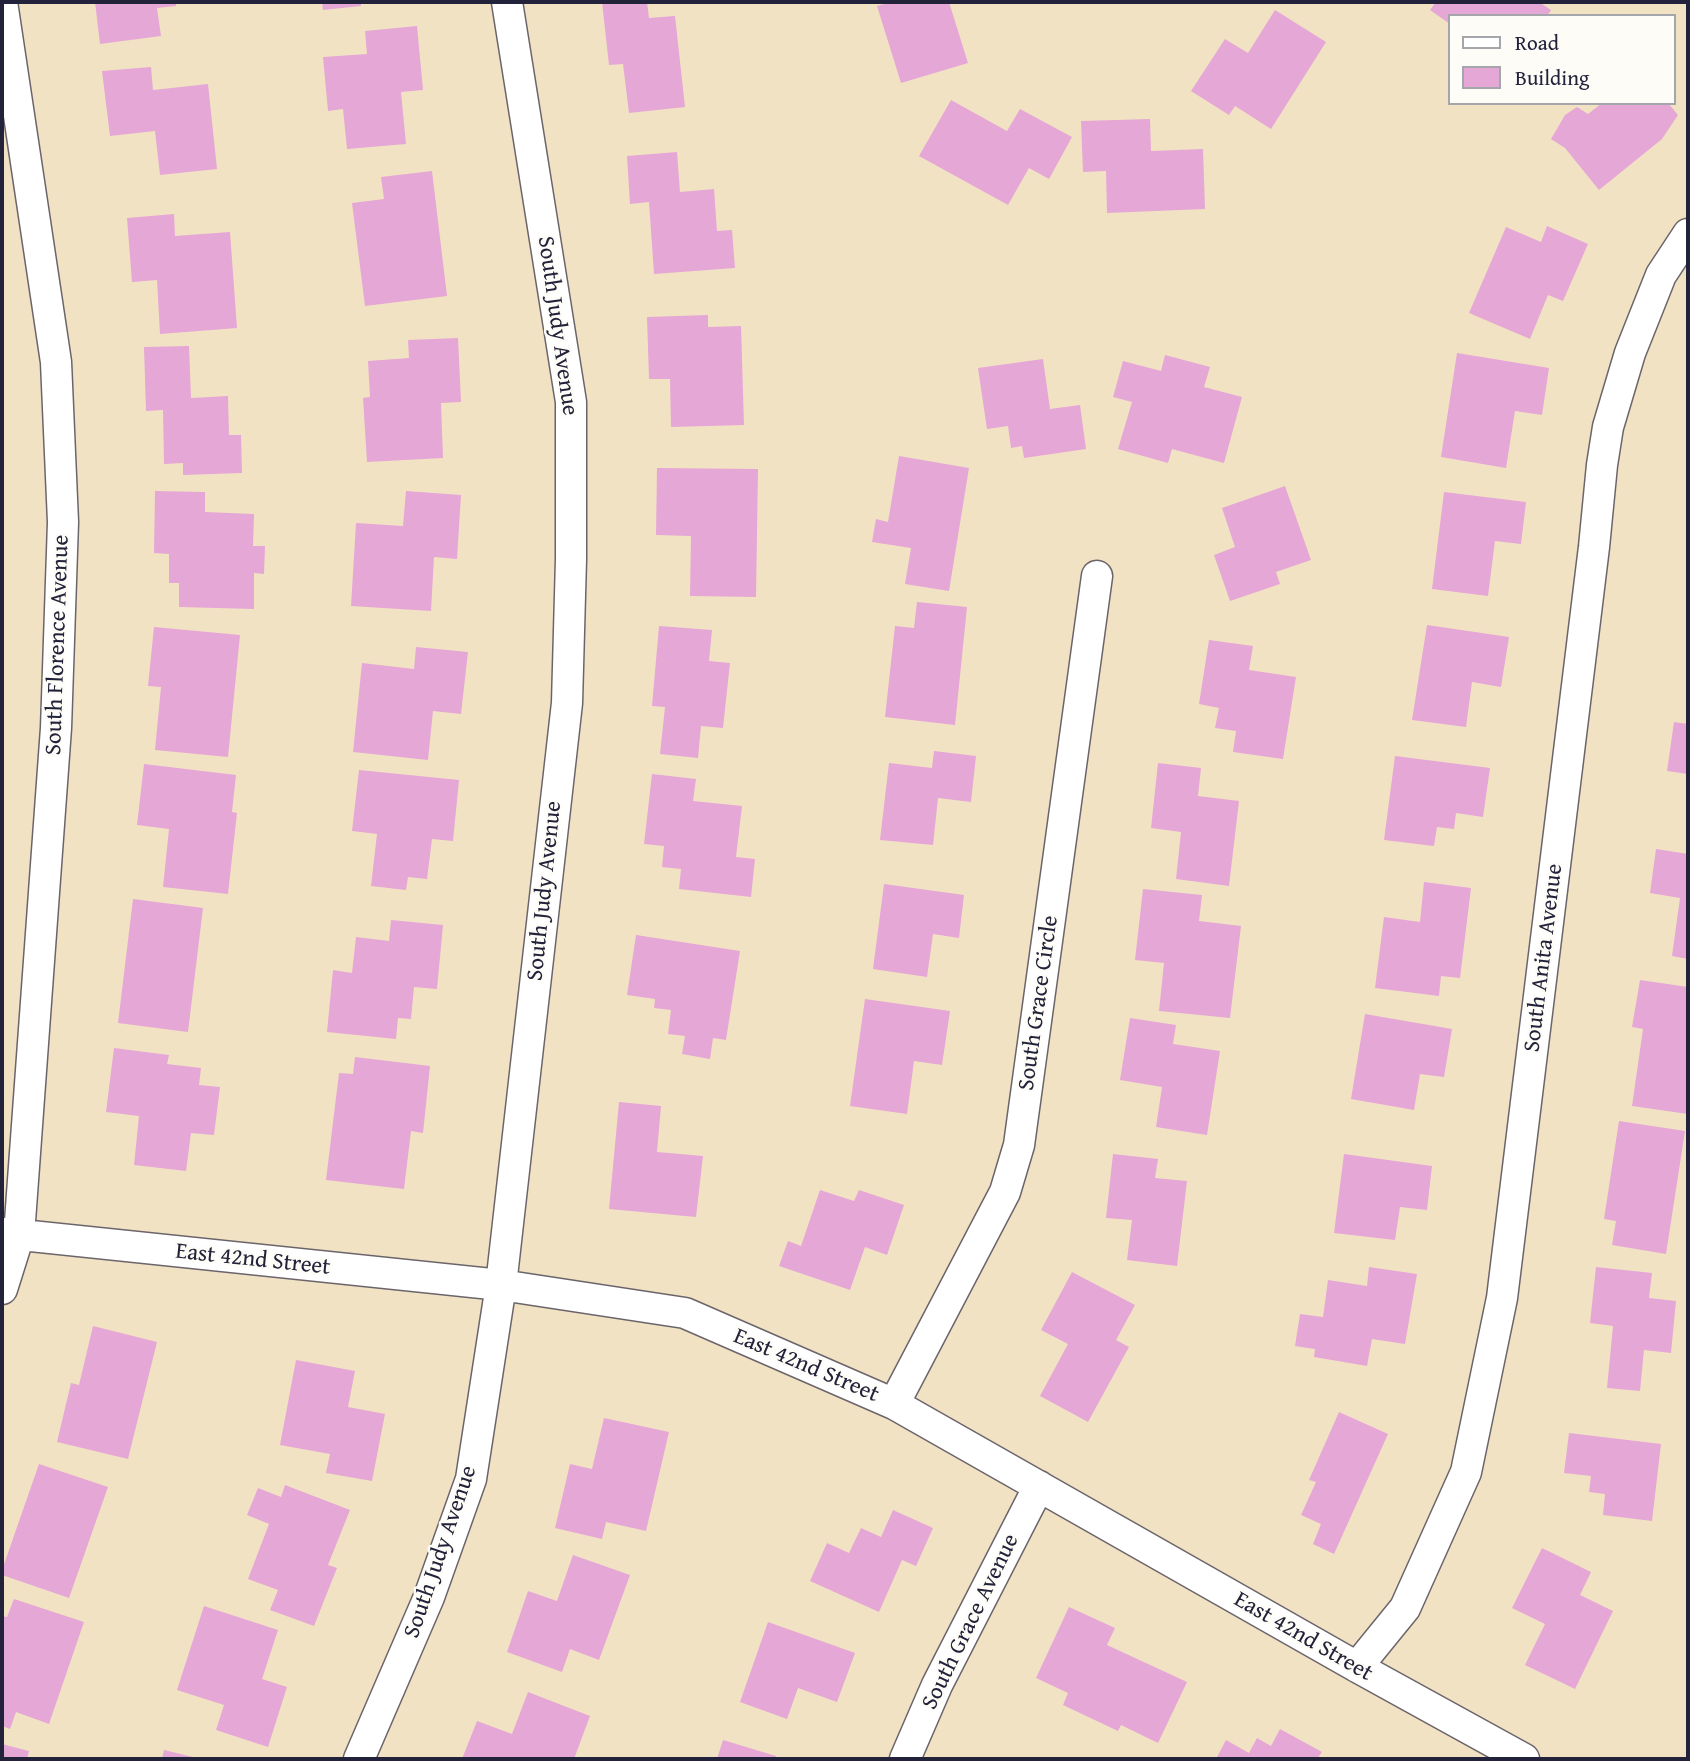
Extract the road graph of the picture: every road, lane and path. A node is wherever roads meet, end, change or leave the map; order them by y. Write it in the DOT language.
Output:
graph roads {
  1 [pos="2,2"];
  2 [pos="507,2"];
  3 [pos="1688,234"];
  4 [pos="1097,576"];
  5 [pos="10,1234"];
  6 [pos="501,1285"];
  7 [pos="2,1289"];
  8 [pos="894,1404"];
  9 [pos="1039,1486"];
  10 [pos="1356,1667"];
  11 [pos="359,1759"];
  12 [pos="905,1759"];
  13 [pos="1524,1759"];
  1 -- 5 [label="street, South Florence Avenue"];
  2 -- 6 [label="street, South Judy Avenue"];
  3 -- 10 [label="street, South Anita Avenue"];
  4 -- 8 [label="street, South Grace Circle"];
  5 -- 6 [label="street, East 42nd Street"];
  5 -- 7 [label="street, South Florence Avenue"];
  6 -- 8 [label="street, East 42nd Street"];
  6 -- 11 [label="street, South Judy Avenue"];
  8 -- 9 [label="street, East 42nd Street"];
  9 -- 10 [label="street, East 42nd Street"];
  9 -- 12 [label="street, South Grace Avenue"];
  10 -- 13 [label="street, East 42nd Street"];
}
